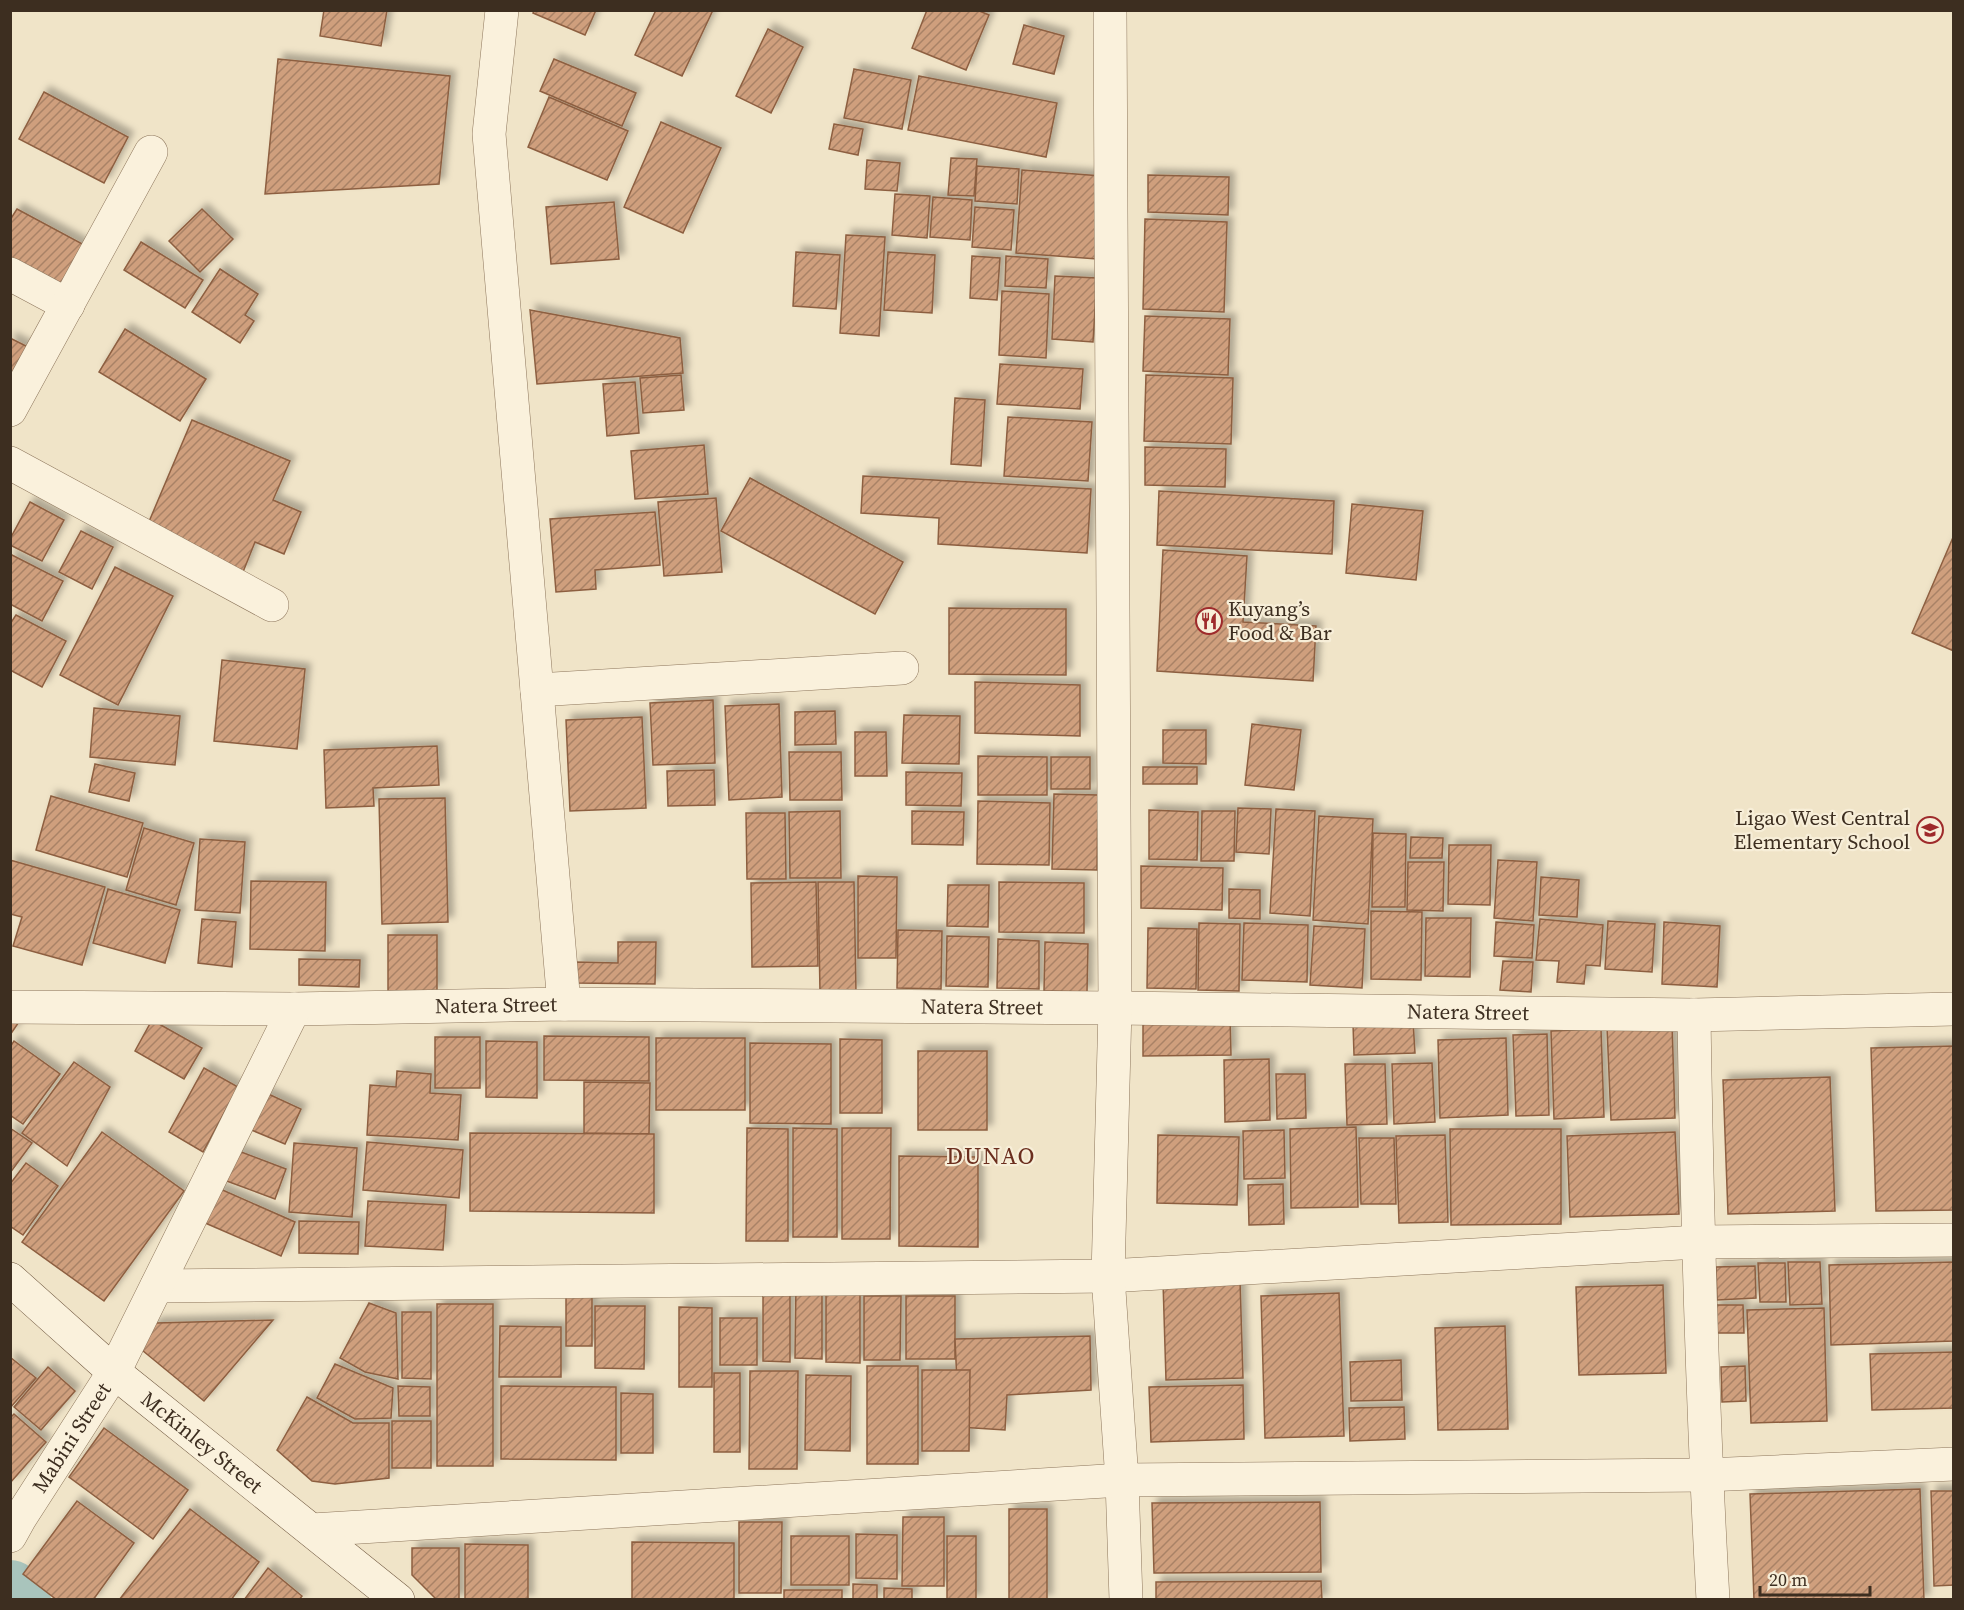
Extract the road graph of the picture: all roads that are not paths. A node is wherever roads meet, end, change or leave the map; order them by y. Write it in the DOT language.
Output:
graph roads {
  1 [pos="502,10"];
  2 [pos="1110,10"];
  3 [pos="151,152"];
  4 [pos="10,274"];
  5 [pos="68,305"];
  6 [pos="10,410"];
  7 [pos="10,463"];
  8 [pos="272,605"];
  9 [pos="902,668"];
  10 [pos="537,690"];
  11 [pos="564,1004"];
  12 [pos="10,1007"];
  13 [pos="1115,1008"];
  14 [pos="294,1009"];
  15 [pos="1953,1009"];
  16 [pos="1694,1015"];
  17 [pos="1953,1240"];
  18 [pos="1698,1242"];
  19 [pos="1108,1276"];
  20 [pos="10,1279"];
  21 [pos="157,1286"];
  22 [pos="114,1372"];
  23 [pos="1953,1464"];
  24 [pos="1706,1475"];
  25 [pos="1122,1480"];
  26 [pos="15,1527"];
  27 [pos="312,1530"];
  28 [pos="398,1599"];
  29 [pos="1126,1599"];
  30 [pos="1713,1599"];
  1 -- 10 [label="street"];
  2 -- 13 [label="street"];
  3 -- 5 [label="street"];
  4 -- 5 [label="street"];
  5 -- 6 [label="street"];
  7 -- 8 [label="street"];
  9 -- 10 [label="street"];
  10 -- 11 [label="street"];
  11 -- 13 [label="street, Natera Street"];
  11 -- 14 [label="street, Natera Street"];
  12 -- 14 [label="street, Natera Street"];
  13 -- 16 [label="street, Natera Street"];
  13 -- 19 [label="street"];
  14 -- 21 [label="street, Mabini Street"];
  15 -- 16 [label="street, Natera Street"];
  16 -- 18 [label="street"];
  17 -- 18 [label="street"];
  18 -- 19 [label="street"];
  18 -- 24 [label="street"];
  19 -- 21 [label="street"];
  19 -- 25 [label="street"];
  20 -- 22 [label="street, McKinley Street"];
  21 -- 22 [label="street, Mabini Street"];
  22 -- 26 [label="street, Mabini Street"];
  22 -- 27 [label="street, McKinley Street"];
  23 -- 24 [label="street"];
  24 -- 25 [label="street"];
  24 -- 30 [label="street"];
  25 -- 27 [label="street"];
  25 -- 29 [label="street"];
  27 -- 28 [label="street, McKinley Street"];
}
